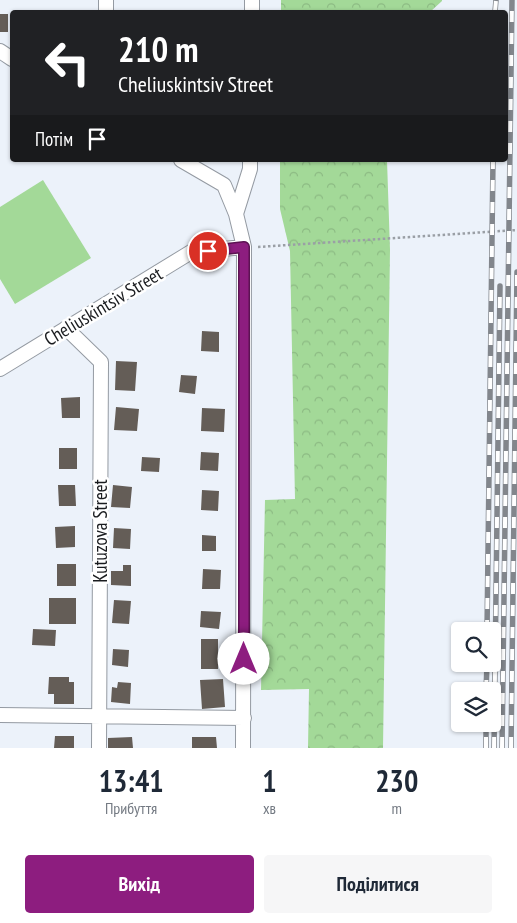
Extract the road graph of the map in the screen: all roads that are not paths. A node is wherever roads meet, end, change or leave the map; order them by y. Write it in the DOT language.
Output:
graph roads {
  1 [pos="184,162"];
  2 [pos="250,162"];
  3 [pos="236,214"];
  4 [pos="244,247"];
  5 [pos="66,328"];
  6 [pos="0,369"];
  7 [pos="0,715"];
  8 [pos="100,716"];
  9 [pos="244,718"];
  10 [pos="99,748"];
  11 [pos="243,748"];
  1 -- 3 [label="street"];
  2 -- 3 [label="street"];
  3 -- 4 [label="street"];
  4 -- 5 [label="street, Cheliuskintsiv Street"];
  4 -- 9 [label="street"];
  5 -- 6 [label="street, Cheliuskintsiv Street"];
  5 -- 8 [label="street, Kutuzova Street"];
  7 -- 8 [label="street"];
  8 -- 9 [label="street"];
  8 -- 10 [label="street, Kutuzova Street"];
  9 -- 11 [label="street"];
}
